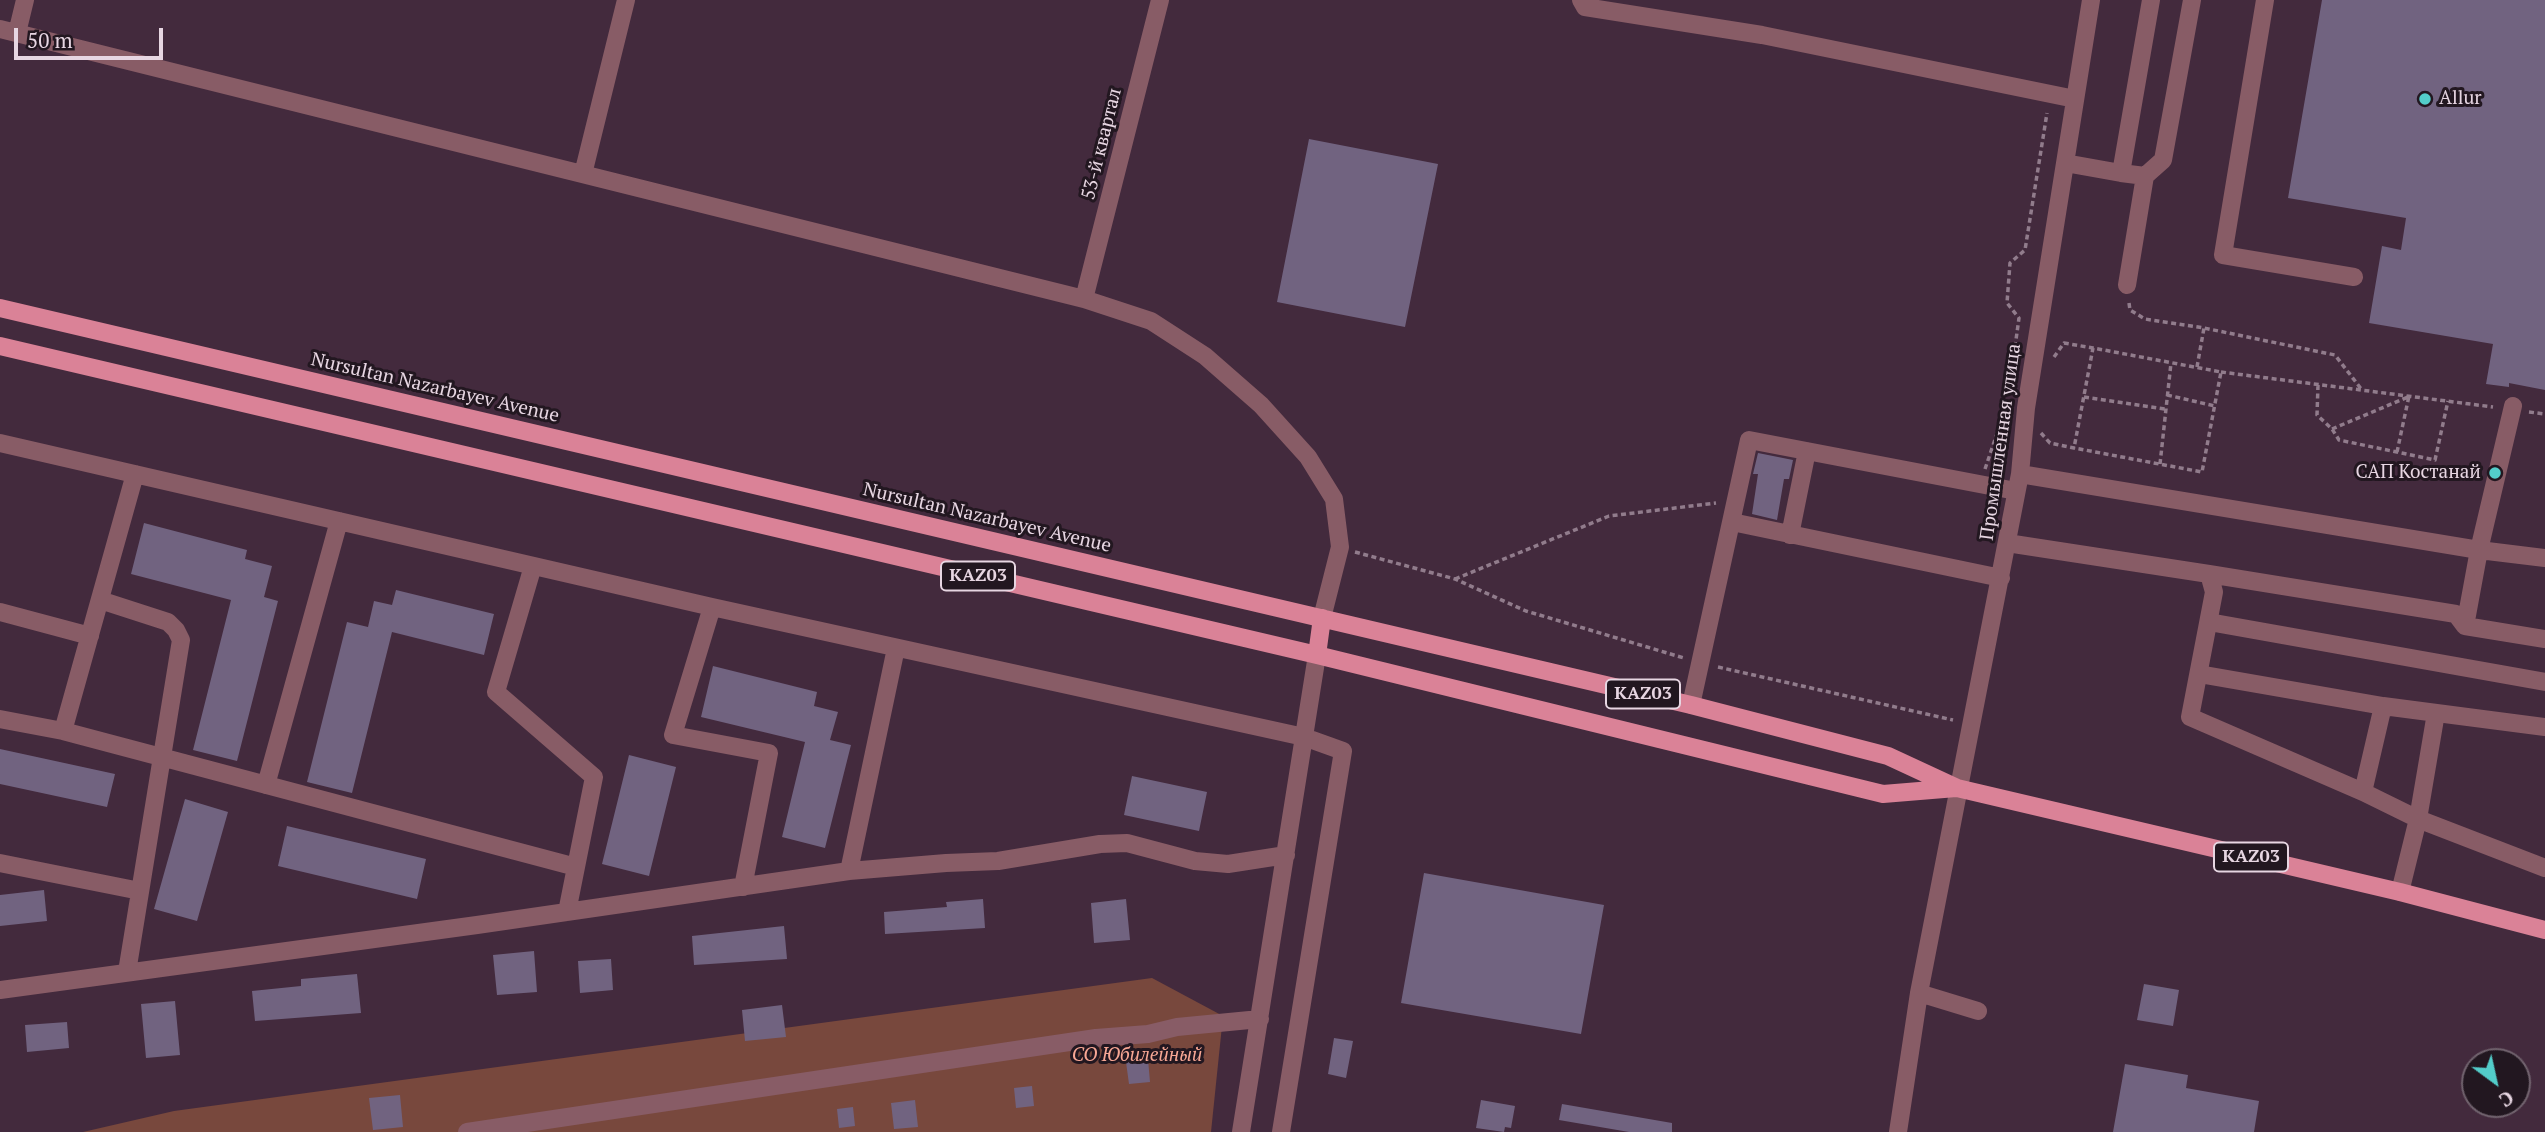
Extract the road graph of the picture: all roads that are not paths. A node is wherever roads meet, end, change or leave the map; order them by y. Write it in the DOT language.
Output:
graph roads {
  1 [pos="25,0"];
  2 [pos="626,0"];
  3 [pos="1160,0"];
  4 [pos="1581,0"];
  5 [pos="2091,0"];
  6 [pos="2151,0"];
  7 [pos="2192,0"];
  8 [pos="2264,0"];
  9 [pos="8,31"];
  10 [pos="2075,99"];
  11 [pos="2065,163"];
  12 [pos="2121,173"];
  13 [pos="583,174"];
  14 [pos="2145,176"];
  15 [pos="2354,277"];
  16 [pos="2127,285"];
  17 [pos="1084,299"];
  18 [pos="0,308"];
  19 [pos="0,346"];
  20 [pos="2512,408"];
  21 [pos="0,443"];
  22 [pos="1807,452"];
  23 [pos="135,474"];
  24 [pos="2018,483"];
  25 [pos="339,521"];
  26 [pos="1732,522"];
  27 [pos="1790,535"];
  28 [pos="2007,543"];
  29 [pos="2479,550"];
  30 [pos="2545,558"];
  31 [pos="533,566"];
  32 [pos="2209,574"];
  33 [pos="2001,578"];
  34 [pos="100,600"];
  35 [pos="712,607"];
  36 [pos="0,612"];
  37 [pos="1322,618"];
  38 [pos="2209,622"];
  39 [pos="2465,626"];
  40 [pos="90,636"];
  41 [pos="2545,639"];
  42 [pos="896,648"];
  43 [pos="1317,655"];
  44 [pos="2199,674"];
  45 [pos="2545,682"];
  46 [pos="1692,705"];
  47 [pos="2382,706"];
  48 [pos="2436,713"];
  49 [pos="0,719"];
  50 [pos="2545,727"];
  51 [pos="63,731"];
  52 [pos="1304,737"];
  53 [pos="160,757"];
  54 [pos="266,785"];
  55 [pos="1957,788"];
  56 [pos="2362,792"];
  57 [pos="2418,819"];
  58 [pos="1286,855"];
  59 [pos="0,863"];
  60 [pos="576,867"];
  61 [pos="2545,867"];
  62 [pos="849,871"];
  63 [pos="743,887"];
  64 [pos="139,891"];
  65 [pos="2400,892"];
  66 [pos="567,912"];
  67 [pos="2545,930"];
  68 [pos="127,972"];
  69 [pos="0,989"];
  70 [pos="1919,993"];
  71 [pos="1978,1011"];
  72 [pos="1260,1019"];
  73 [pos="467,1132"];
  74 [pos="1241,1132"];
  75 [pos="1281,1132"];
  76 [pos="1898,1132"];
  1 -- 9 [label="street"];
  2 -- 13 [label="street"];
  3 -- 17 [label="street, 53-й квартал"];
  4 -- 10 [label="street"];
  5 -- 10 [label="street, Промышленная улица"];
  6 -- 12 [label="street"];
  7 -- 14 [label="street"];
  8 -- 15 [label="street"];
  9 -- 13 [label="street"];
  10 -- 11 [label="street, Промышленная улица"];
  11 -- 12 [label="street"];
  11 -- 24 [label="street, Промышленная улица"];
  12 -- 14 [label="street"];
  13 -- 17 [label="street"];
  14 -- 16 [label="street"];
  17 -- 37 [label="street"];
  18 -- 37 [label="main road, Nursultan Nazarbayev Avenue / KАZ03"];
  19 -- 43 [label="main road, Nursultan Nazarbayev Avenue / KАZ03"];
  20 -- 29 [label="street"];
  21 -- 23 [label="street"];
  22 -- 24 [label="street"];
  22 -- 26 [label="street"];
  22 -- 27 [label="street"];
  23 -- 25 [label="street"];
  23 -- 34 [label="street"];
  24 -- 28 [label="street, Промышленная улица"];
  24 -- 29 [label="street"];
  25 -- 31 [label="street"];
  25 -- 54 [label="street"];
  26 -- 27 [label="street"];
  26 -- 46 [label="street"];
  27 -- 33 [label="street"];
  28 -- 32 [label="street"];
  28 -- 33 [label="street, Промышленная улица"];
  29 -- 30 [label="street"];
  29 -- 39 [label="street"];
  31 -- 35 [label="street"];
  31 -- 60 [label="street"];
  32 -- 38 [label="street"];
  32 -- 39 [label="street"];
  33 -- 55 [label="street, Промышленная улица"];
  34 -- 40 [label="street"];
  34 -- 53 [label="street"];
  35 -- 42 [label="street"];
  35 -- 63 [label="street"];
  36 -- 40 [label="street"];
  37 -- 43 [label="main road"];
  37 -- 46 [label="main road, Nursultan Nazarbayev Avenue / KАZ03"];
  38 -- 44 [label="street"];
  38 -- 45 [label="street"];
  39 -- 41 [label="street"];
  40 -- 51 [label="street"];
  42 -- 52 [label="street"];
  42 -- 62 [label="street"];
  43 -- 52 [label="street"];
  43 -- 55 [label="main road, Nursultan Nazarbayev Avenue / KАZ03"];
  44 -- 47 [label="street"];
  44 -- 56 [label="street"];
  46 -- 55 [label="main road, Nursultan Nazarbayev Avenue / KАZ03"];
  47 -- 48 [label="street"];
  47 -- 56 [label="street"];
  48 -- 50 [label="street"];
  48 -- 57 [label="street"];
  49 -- 51 [label="street"];
  51 -- 53 [label="street"];
  52 -- 58 [label="street"];
  52 -- 75 [label="street"];
  53 -- 54 [label="street"];
  53 -- 64 [label="street"];
  54 -- 60 [label="street"];
  55 -- 65 [label="main road, Nursultan Nazarbayev Avenue / KАZ03"];
  55 -- 70 [label="street, Промышленная улица"];
  56 -- 57 [label="street"];
  57 -- 61 [label="street"];
  57 -- 65 [label="street"];
  58 -- 62 [label="street"];
  58 -- 72 [label="street"];
  59 -- 64 [label="street"];
  60 -- 66 [label="street"];
  62 -- 63 [label="street"];
  63 -- 66 [label="street"];
  64 -- 68 [label="street"];
  65 -- 67 [label="main road, Nursultan Nazarbayev Avenue / KАZ03"];
  66 -- 68 [label="street"];
  68 -- 69 [label="street"];
  70 -- 71 [label="street"];
  70 -- 76 [label="street, Промышленная улица"];
  72 -- 73 [label="street"];
  72 -- 74 [label="street"];
}
